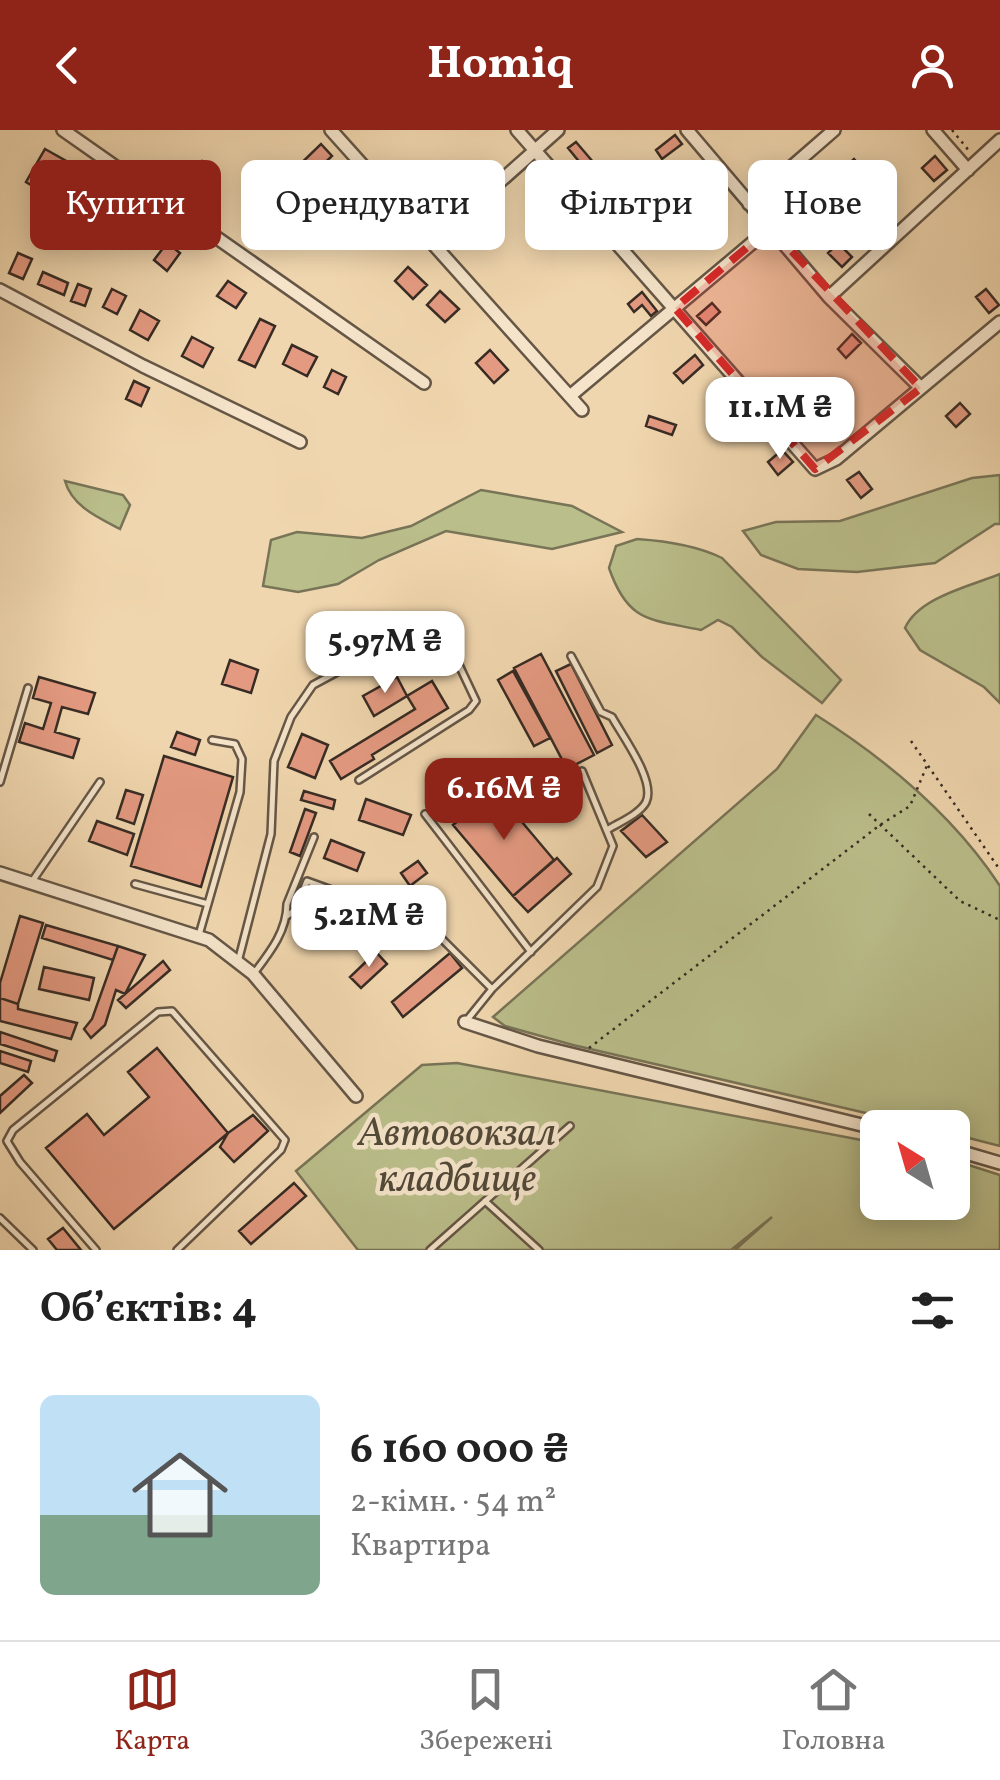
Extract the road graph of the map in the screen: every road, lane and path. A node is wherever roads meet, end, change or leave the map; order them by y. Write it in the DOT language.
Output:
graph roads {
  1 [pos="63,130"];
  2 [pos="331,130"];
  3 [pos="516,130"];
  4 [pos="558,130"];
  5 [pos="686,130"];
  6 [pos="834,130"];
  7 [pos="933,130"];
  8 [pos="952,130"];
  9 [pos="1000,140"];
  10 [pos="534,150"];
  11 [pos="358,160"];
  12 [pos="800,160"];
  13 [pos="978,160"];
  14 [pos="968,170"];
  15 [pos="505,176"];
  16 [pos="748,203"];
  17 [pos="748,247"];
  18 [pos="439,250"];
  19 [pos="789,250"];
  20 [pos="0,290"];
  21 [pos="829,297"];
  22 [pos="675,308"];
  23 [pos="1000,322"];
  24 [pos="424,383"];
  25 [pos="921,388"];
  26 [pos="570,396"];
  27 [pos="582,410"];
  28 [pos="300,442"];
  29 [pos="571,656"];
  30 [pos="28,688"];
  31 [pos="212,740"];
  32 [pos="911,741"];
  33 [pos="928,763"];
  34 [pos="582,770"];
  35 [pos="360,780"];
  36 [pos="0,782"];
  37 [pos="100,782"];
  38 [pos="425,814"];
  39 [pos="869,814"];
  40 [pos="880,824"];
  41 [pos="607,830"];
  42 [pos="314,836"];
  43 [pos="1000,870"];
  44 [pos="0,874"];
  45 [pos="31,883"];
  46 [pos="135,884"];
  47 [pos="340,893"];
  48 [pos="208,904"];
  49 [pos="287,916"];
  50 [pos="1000,920"];
  51 [pos="439,936"];
  52 [pos="199,937"];
  53 [pos="530,952"];
  54 [pos="238,962"];
  55 [pos="253,974"];
  56 [pos="492,989"];
  57 [pos="465,1022"];
  58 [pos="578,1056"];
  59 [pos="356,1096"];
  60 [pos="570,1126"];
  61 [pos="860,1126"];
  62 [pos="970,1154"];
  63 [pos="1000,1162"];
  64 [pos="486,1201"];
  65 [pos="0,1218"];
  66 [pos="29,1249"];
  67 [pos="96,1250"];
  68 [pos="176,1250"];
  69 [pos="430,1250"];
  70 [pos="539,1250"];
  1 -- 24 [label="street"];
  2 -- 11 [label="street"];
  3 -- 10 [label="street"];
  4 -- 10 [label="street"];
  5 -- 16 [label="street"];
  6 -- 12 [label="street"];
  7 -- 14 [label="street"];
  8 -- 13 [label="path"];
  9 -- 13 [label="street"];
  10 -- 15 [label="street"];
  10 -- 22 [label="street"];
  13 -- 14 [label="street"];
  14 -- 21 [label="street"];
  17 -- 22 [label="street"];
  18 -- 26 [label="street"];
  19 -- 21 [label="street"];
  20 -- 28 [label="street"];
  21 -- 25 [label="street"];
  22 -- 25 [label="street"];
  22 -- 26 [label="street"];
  23 -- 25 [label="street"];
  26 -- 27 [label="street"];
  29 -- 41 [label="lane"];
  30 -- 36 [label="lane"];
  31 -- 48 [label="lane"];
  32 -- 33 [label="path"];
  33 -- 40 [label="path"];
  33 -- 43 [label="path"];
  34 -- 41 [label="lane"];
  35 -- 54 [label="lane"];
  37 -- 45 [label="lane"];
  38 -- 53 [label="lane"];
  39 -- 40 [label="path"];
  40 -- 50 [label="path"];
  40 -- 58 [label="path"];
  41 -- 53 [label="lane"];
  42 -- 49 [label="lane"];
  44 -- 45 [label="street"];
  45 -- 52 [label="street"];
  46 -- 48 [label="lane"];
  47 -- 49 [label="lane"];
  48 -- 52 [label="lane"];
  49 -- 55 [label="lane"];
  51 -- 56 [label="lane"];
  52 -- 54 [label="street"];
  53 -- 56 [label="lane"];
  54 -- 55 [label="street"];
  55 -- 59 [label="street"];
  56 -- 57 [label="lane"];
  57 -- 58 [label="street"];
  58 -- 61 [label="street"];
  60 -- 64 [label="lane"];
  62 -- 63 [label="street"];
  64 -- 69 [label="lane"];
  64 -- 70 [label="lane"];
  65 -- 66 [label="lane"];
  67 -- 68 [label="lane"];
}
